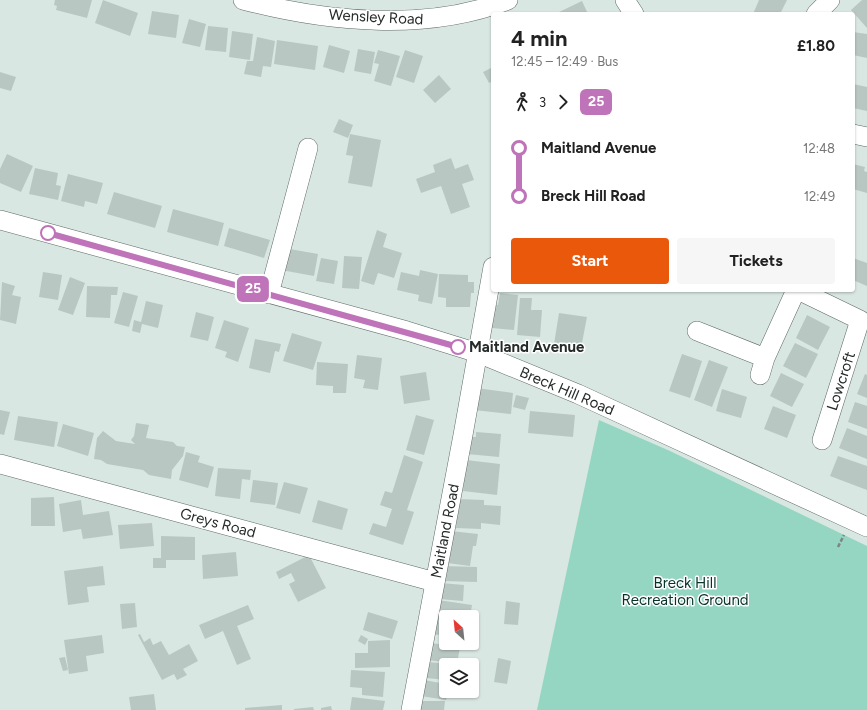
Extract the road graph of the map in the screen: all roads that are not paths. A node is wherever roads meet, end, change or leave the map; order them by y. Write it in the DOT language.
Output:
graph roads {
  1 [pos="243,0"];
  2 [pos="508,0"];
  3 [pos="625,0"];
  4 [pos="830,0"];
  5 [pos="633,12"];
  6 [pos="818,12"];
  7 [pos="855,134"];
  8 [pos="867,137"];
  9 [pos="308,148"];
  10 [pos="0,220"];
  11 [pos="491,278"];
  12 [pos="796,292"];
  13 [pos="801,292"];
  14 [pos="269,294"];
  15 [pos="864,321"];
  16 [pos="697,331"];
  17 [pos="478,353"];
  18 [pos="822,440"];
  19 [pos="0,464"];
  20 [pos="867,527"];
  21 [pos="435,582"];
  22 [pos="411,710"];
  1 -- 2 [label="street, Wensley Road"];
  3 -- 5 [label="street"];
  4 -- 6 [label="street"];
  7 -- 8 [label="street"];
  9 -- 14 [label="street"];
  10 -- 14 [label="street, Breck Hill Road"];
  11 -- 17 [label="street"];
  12 -- 16 [label="street"];
  13 -- 15 [label="street, Lowcroft"];
  14 -- 17 [label="street, Breck Hill Road"];
  15 -- 18 [label="street, Lowcroft"];
  17 -- 20 [label="street, Breck Hill Road"];
  17 -- 21 [label="street, Maitland Road"];
  19 -- 21 [label="street, Greys Road"];
  21 -- 22 [label="street, Maitland Road"];
}
